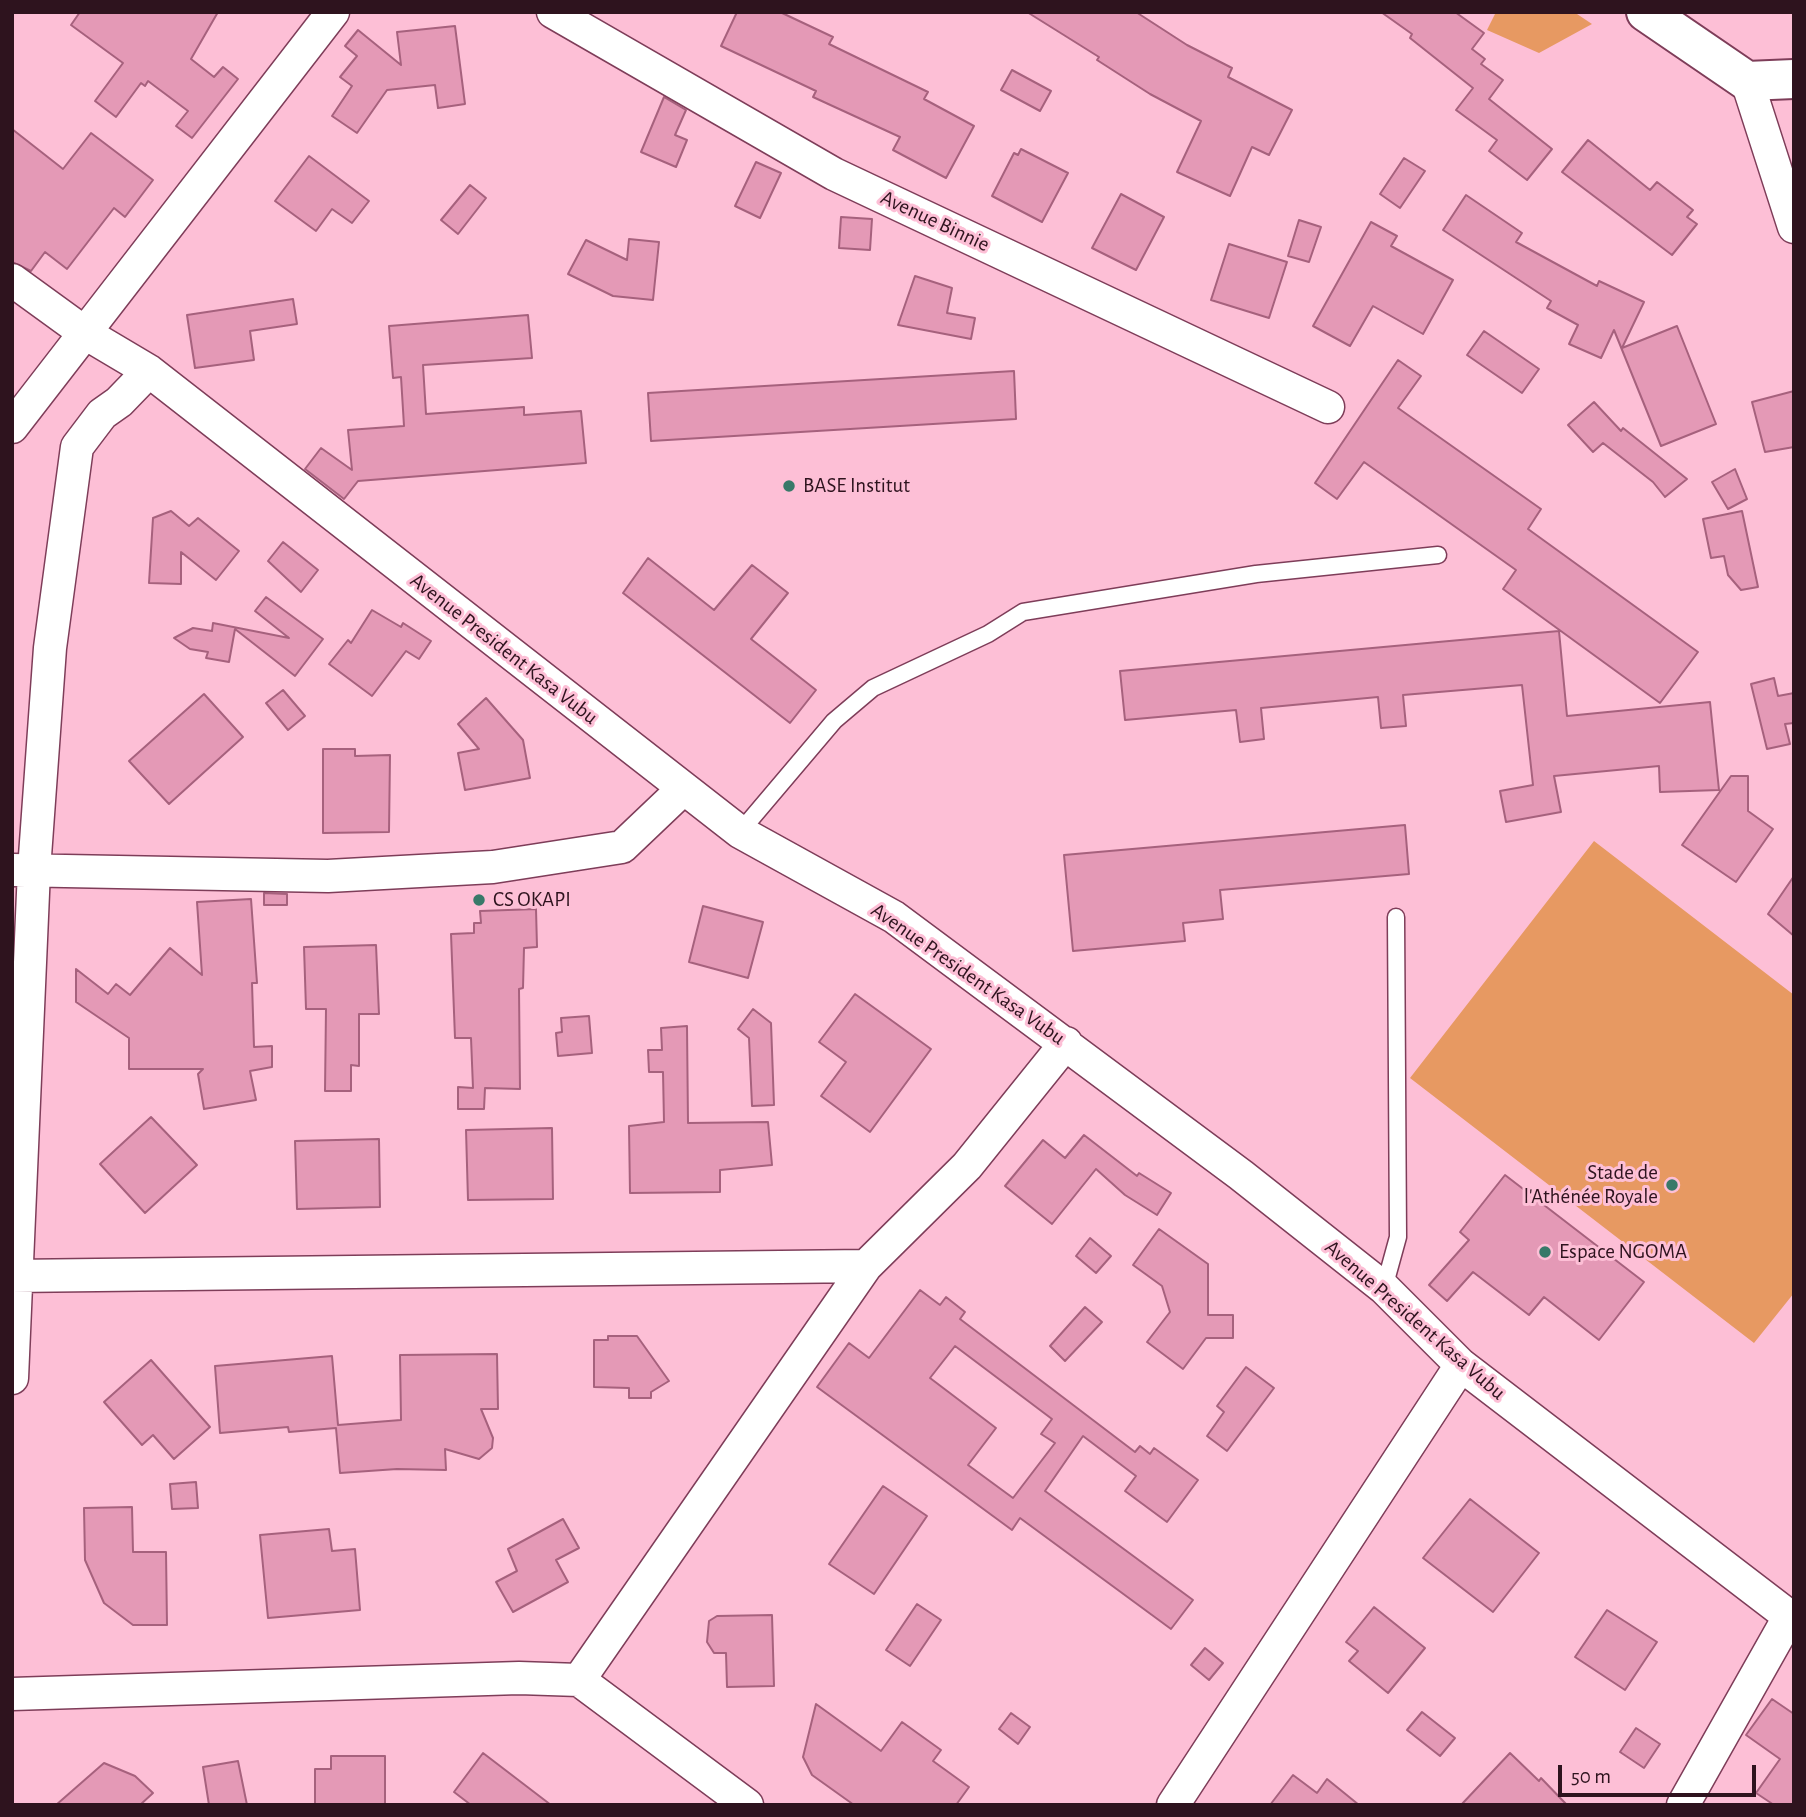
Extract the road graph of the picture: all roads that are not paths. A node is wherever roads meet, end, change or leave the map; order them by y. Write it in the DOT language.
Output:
graph roads {
  1 [pos="333,12"];
  2 [pos="553,12"];
  3 [pos="1646,12"];
  4 [pos="1794,79"];
  5 [pos="1747,81"];
  6 [pos="1794,228"];
  7 [pos="12,280"];
  8 [pos="85,333"];
  9 [pos="149,370"];
  10 [pos="1328,407"];
  11 [pos="12,427"];
  12 [pos="1438,555"];
  13 [pos="683,789"];
  14 [pos="740,832"];
  15 [pos="23,870"];
  16 [pos="1396,917"];
  17 [pos="1066,1043"];
  18 [pos="866,1266"];
  19 [pos="15,1275"];
  20 [pos="1384,1288"];
  21 [pos="1461,1366"];
  22 [pos="12,1378"];
  23 [pos="1791,1618"];
  24 [pos="579,1680"];
  25 [pos="12,1694"];
  26 [pos="747,1805"];
  27 [pos="1173,1805"];
  28 [pos="1683,1805"];
  1 -- 8 [label="street"];
  2 -- 10 [label="street, Avenue Binnie"];
  3 -- 5 [label="street"];
  4 -- 5 [label="street"];
  5 -- 6 [label="street"];
  7 -- 8 [label="street, Avenue President Kasa Vubu"];
  8 -- 9 [label="street, Avenue President Kasa Vubu"];
  8 -- 11 [label="street"];
  9 -- 13 [label="street, Avenue President Kasa Vubu"];
  9 -- 15 [label="street"];
  12 -- 14 [label="lane"];
  13 -- 14 [label="street, Avenue President Kasa Vubu"];
  13 -- 15 [label="street"];
  14 -- 17 [label="street, Avenue President Kasa Vubu"];
  15 -- 19 [label="street"];
  16 -- 20 [label="lane"];
  17 -- 18 [label="street"];
  17 -- 20 [label="street, Avenue President Kasa Vubu"];
  18 -- 19 [label="street"];
  18 -- 24 [label="street"];
  19 -- 22 [label="street"];
  20 -- 21 [label="street, Avenue President Kasa Vubu"];
  21 -- 23 [label="street, Avenue President Kasa Vubu"];
  21 -- 27 [label="street"];
  23 -- 28 [label="street"];
  24 -- 25 [label="street"];
  24 -- 26 [label="street"];
}
